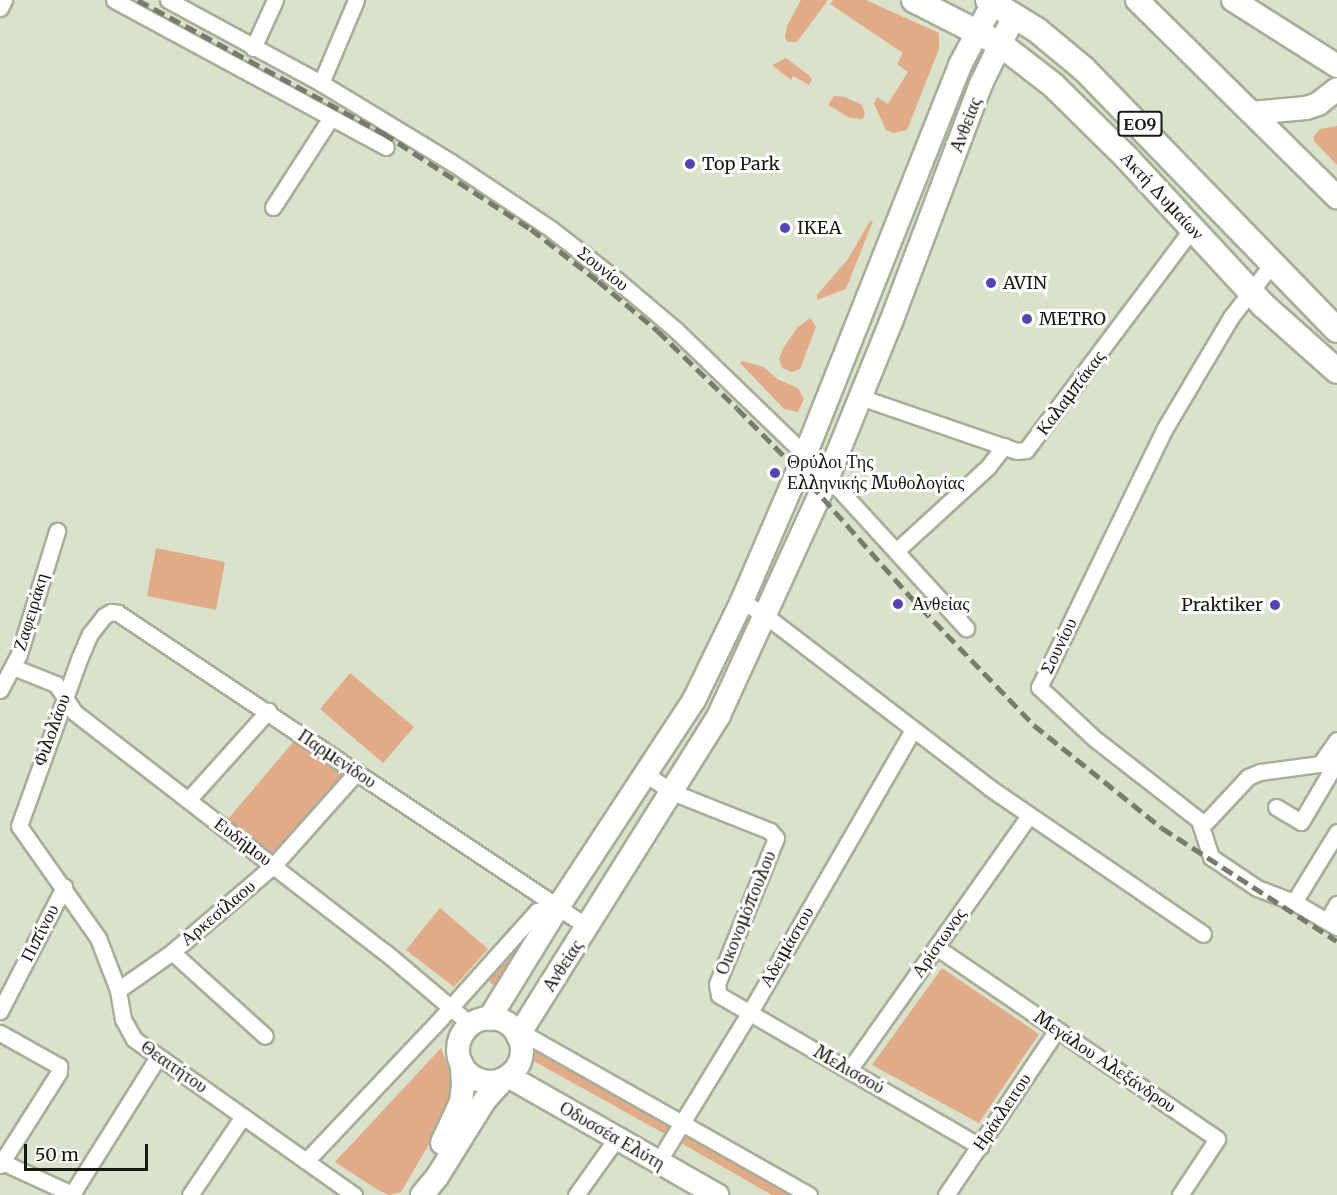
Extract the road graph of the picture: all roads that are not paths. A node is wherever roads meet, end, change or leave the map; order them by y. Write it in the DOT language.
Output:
graph roads {
  1 [pos="4,0"];
  2 [pos="114,0"];
  3 [pos="168,0"];
  4 [pos="275,0"];
  5 [pos="356,0"];
  6 [pos="914,0"];
  7 [pos="1137,0"];
  8 [pos="1233,0"];
  9 [pos="990,1"];
  10 [pos="0,8"];
  11 [pos="1014,16"];
  12 [pos="978,31"];
  13 [pos="1000,44"];
  14 [pos="253,48"];
  15 [pos="1337,66"];
  16 [pos="321,83"];
  17 [pos="1337,89"];
  18 [pos="1252,113"];
  19 [pos="330,119"];
  20 [pos="386,147"];
  21 [pos="1337,197"];
  22 [pos="273,207"];
  23 [pos="1192,229"];
  24 [pos="1272,264"];
  25 [pos="1249,290"];
  26 [pos="862,311"];
  27 [pos="891,322"];
  28 [pos="1337,330"];
  29 [pos="1337,371"];
  30 [pos="860,397"];
  31 [pos="1004,446"];
  32 [pos="805,455"];
  33 [pos="828,477"];
  34 [pos="57,531"];
  35 [pos="896,550"];
  36 [pos="742,601"];
  37 [pos="766,616"];
  38 [pos="966,628"];
  39 [pos="90,634"];
  40 [pos="13,667"];
  41 [pos="0,690"];
  42 [pos="64,697"];
  43 [pos="268,711"];
  44 [pos="913,730"];
  45 [pos="1337,740"];
  46 [pos="1334,757"];
  47 [pos="357,772"];
  48 [pos="647,775"];
  49 [pos="672,792"];
  50 [pos="188,800"];
  51 [pos="1276,807"];
  52 [pos="1029,816"];
  53 [pos="1201,823"];
  54 [pos="19,826"];
  55 [pos="1337,832"];
  56 [pos="274,865"];
  57 [pos="64,887"];
  58 [pos="1294,902"];
  59 [pos="1337,904"];
  60 [pos="558,907"];
  61 [pos="1332,924"];
  62 [pos="588,927"];
  63 [pos="1203,934"];
  64 [pos="936,947"];
  65 [pos="172,952"];
  66 [pos="118,990"];
  67 [pos="718,995"];
  68 [pos="451,1007"];
  69 [pos="0,1011"];
  70 [pos="750,1012"];
  71 [pos="480,1022"];
  72 [pos="1057,1030"];
  73 [pos="0,1033"];
  74 [pos="519,1034"];
  75 [pos="265,1036"];
  76 [pos="158,1057"];
  77 [pos="462,1065"];
  78 [pos="849,1070"];
  79 [pos="505,1078"];
  80 [pos="243,1116"];
  81 [pos="682,1122"];
  82 [pos="616,1138"];
  83 [pos="980,1146"];
  84 [pos="306,1161"];
  85 [pos="658,1162"];
  86 [pos="1,1164"];
  87 [pos="703,1192"];
  88 [pos="73,1194"];
  89 [pos="190,1195"];
  90 [pos="354,1195"];
  91 [pos="421,1195"];
  92 [pos="576,1195"];
  93 [pos="809,1195"];
  94 [pos="946,1195"];
  95 [pos="1180,1195"];
  1 -- 10 [label="street"];
  2 -- 19 [label="street"];
  3 -- 14 [label="street, Σουνίου"];
  4 -- 14 [label="street"];
  5 -- 16 [label="street"];
  6 -- 12 [label="main road, Ακτή Δυμαίων / ΕΟ9"];
  7 -- 18 [label="main road"];
  8 -- 15 [label="main road"];
  9 -- 11 [label="main road, Ακτή Δυμαίων / ΕΟ9"];
  9 -- 12 [label="main road, Ανθείας"];
  11 -- 13 [label="main road, Ανθείας"];
  11 -- 24 [label="main road, Ακτή Δυμαίων / ΕΟ9"];
  12 -- 13 [label="main road, Ακτή Δυμαίων / ΕΟ9"];
  12 -- 26 [label="main road, Ανθείας"];
  13 -- 23 [label="main road, Ακτή Δυμαίων / ΕΟ9"];
  13 -- 27 [label="main road, Ανθείας"];
  14 -- 16 [label="street, Σουνίου"];
  16 -- 32 [label="street, Σουνίου"];
  17 -- 18 [label="main road"];
  18 -- 21 [label="main road"];
  19 -- 20 [label="street"];
  19 -- 22 [label="street"];
  23 -- 25 [label="main road, Ακτή Δυμαίων / ΕΟ9"];
  23 -- 31 [label="street, Καλαμπάκας"];
  24 -- 25 [label="street, Σουνίου"];
  24 -- 28 [label="main road, Ακτή Δυμαίων / ΕΟ9"];
  25 -- 29 [label="main road, Ακτή Δυμαίων / ΕΟ9"];
  25 -- 53 [label="street, Σουνίου"];
  26 -- 27 [label="main road"];
  26 -- 32 [label="main road, Ανθείας"];
  27 -- 30 [label="main road, Ανθείας"];
  30 -- 31 [label="street, Καλαμπάκας"];
  30 -- 33 [label="main road, Ανθείας"];
  31 -- 35 [label="street"];
  32 -- 33 [label="street, Σουνίου"];
  32 -- 36 [label="main road, Ανθείας"];
  33 -- 35 [label="street, Σουνίου"];
  33 -- 37 [label="main road, Ανθείας"];
  34 -- 40 [label="street, Ζαφειράκη"];
  35 -- 38 [label="street, Σουνίου"];
  36 -- 37 [label="street"];
  36 -- 48 [label="main road, Ανθείας"];
  37 -- 44 [label="street"];
  37 -- 49 [label="main road, Ανθείας"];
  39 -- 42 [label="street, Φιλολάου"];
  39 -- 43 [label="street, Παρμενίδου"];
  40 -- 41 [label="street, Ζαφειράκη"];
  40 -- 42 [label="street, Ευδήμου"];
  42 -- 50 [label="street, Ευδήμου"];
  42 -- 54 [label="street, Φιλολάου"];
  43 -- 47 [label="street, Παρμενίδου"];
  43 -- 50 [label="street"];
  44 -- 52 [label="street"];
  44 -- 70 [label="street, Αδειμάστου"];
  45 -- 46 [label="street"];
  46 -- 51 [label="street"];
  46 -- 53 [label="street"];
  47 -- 56 [label="street, Αρκεσίλαου"];
  47 -- 60 [label="street, Παρμενίδου"];
  48 -- 49 [label="street"];
  48 -- 60 [label="main road, Ανθείας"];
  49 -- 62 [label="main road, Ανθείας"];
  49 -- 67 [label="street, Οικονομόπουλου"];
  50 -- 56 [label="street, Ευδήμου"];
  52 -- 63 [label="street"];
  52 -- 64 [label="street, Αρίστωνος"];
  53 -- 58 [label="street"];
  54 -- 57 [label="street, Θεαιτήτου"];
  55 -- 58 [label="street"];
  56 -- 65 [label="street, Αρκεσίλαου"];
  56 -- 68 [label="street, Ευδήμου"];
  57 -- 66 [label="street, Θεαιτήτου"];
  57 -- 69 [label="street, Πιπίνου"];
  58 -- 61 [label="street"];
  59 -- 61 [label="street"];
  60 -- 62 [label="street, Παρμενίδου"];
  60 -- 68 [label="street"];
  60 -- 71 [label="main road, Ανθείας"];
  62 -- 74 [label="main road, Ανθείας"];
  64 -- 72 [label="street, Μεγάλου Αλεξάνδρου"];
  64 -- 78 [label="street, Αρίστωνος"];
  65 -- 66 [label="street, Αρκεσίλαου"];
  65 -- 75 [label="street"];
  66 -- 76 [label="street, Θεαιτήτου"];
  67 -- 70 [label="street, Μελισσού"];
  68 -- 71 [label="street, Ευδήμου"];
  68 -- 84 [label="street"];
  70 -- 78 [label="street, Μελισσού"];
  70 -- 81 [label="street, Αδειμάστου"];
  71 -- 74 [label="main road"];
  71 -- 77 [label="main road"];
  72 -- 83 [label="street, Ηράκλειτου"];
  72 -- 95 [label="street, Μεγάλου Αλεξάνδρου"];
  73 -- 86 [label="street"];
  74 -- 79 [label="main road"];
  74 -- 81 [label="street"];
  76 -- 80 [label="street, Θεαιτήτου"];
  76 -- 88 [label="street"];
  77 -- 79 [label="main road"];
  77 -- 91 [label="main road"];
  78 -- 83 [label="street, Μελισσού"];
  79 -- 82 [label="main road, Οδυσσέα Ελύτη"];
  79 -- 91 [label="main road"];
  80 -- 84 [label="street, Θεαιτήτου"];
  80 -- 89 [label="street"];
  81 -- 85 [label="street, Αδειμάστου"];
  81 -- 93 [label="street"];
  82 -- 85 [label="main road, Οδυσσέα Ελύτη"];
  82 -- 92 [label="street"];
  83 -- 94 [label="street, Ηράκλειτου"];
  84 -- 90 [label="street, Θεαιτήτου"];
  85 -- 87 [label="main road, Οδυσσέα Ελύτη"];
  86 -- 88 [label="street"];
}
